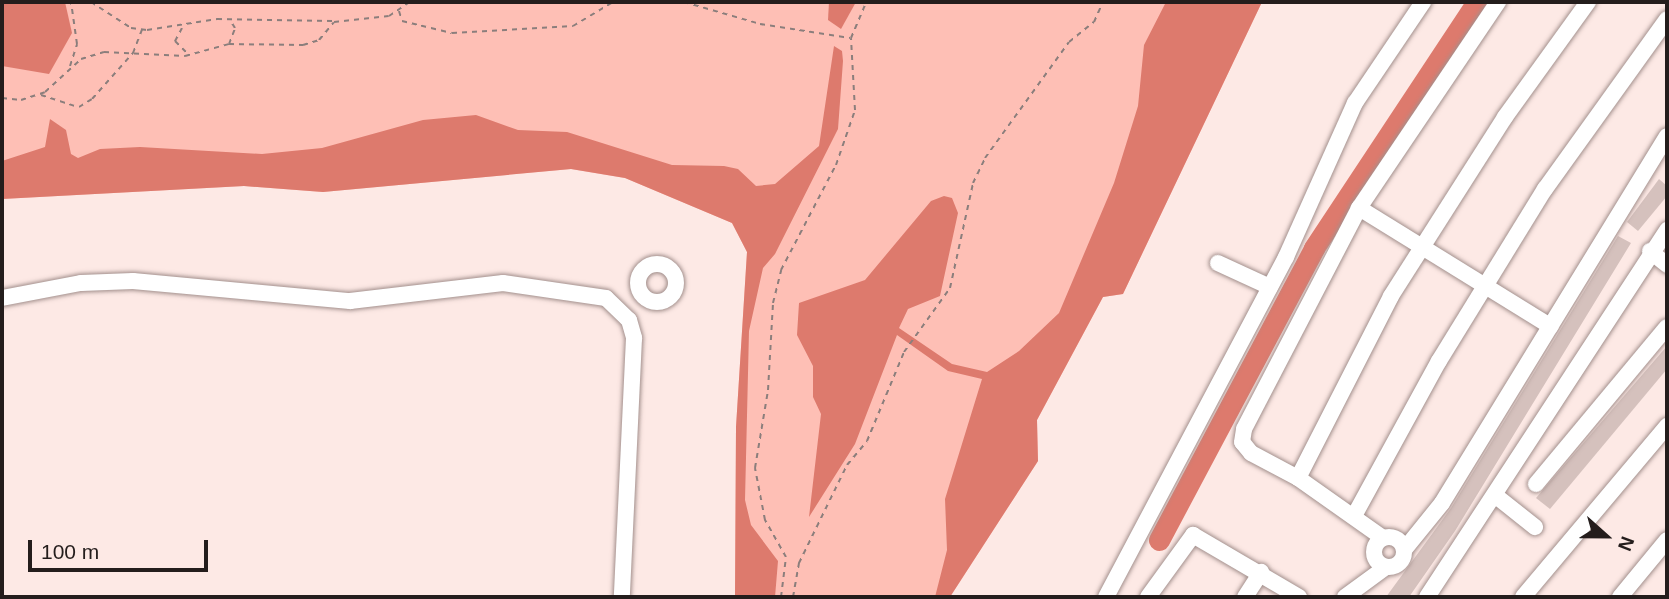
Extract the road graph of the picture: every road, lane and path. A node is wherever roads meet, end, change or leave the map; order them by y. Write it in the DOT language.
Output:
graph roads {
  1 [pos="71,2"];
  2 [pos="91,2"];
  3 [pos="410,2"];
  4 [pos="613,2"];
  5 [pos="684,2"];
  6 [pos="866,2"];
  7 [pos="1103,2"];
  8 [pos="1423,2"];
  9 [pos="1498,2"];
  10 [pos="1588,2"];
  11 [pos="398,9"];
  12 [pos="1667,19"];
  13 [pos="230,20"];
  14 [pos="334,22"];
  15 [pos="183,27"];
  16 [pos="143,29"];
  17 [pos="851,38"];
  18 [pos="229,44"];
  19 [pos="133,53"];
  20 [pos="189,54"];
  21 [pos="69,69"];
  22 [pos="39,94"];
  23 [pos="2,97"];
  24 [pos="1667,135"];
  25 [pos="1359,208"];
  26 [pos="1667,230"];
  27 [pos="1423,246"];
  28 [pos="1650,251"];
  29 [pos="1218,263"];
  30 [pos="1667,265"];
  31 [pos="1485,286"];
  32 [pos="1270,287"];
  33 [pos="643,296"];
  34 [pos="2,298"];
  35 [pos="625,315"];
  36 [pos="1550,326"];
  37 [pos="1667,327"];
  38 [pos="1667,426"];
  39 [pos="1524,451"];
  40 [pos="1550,468"];
  41 [pos="1298,478"];
  42 [pos="1536,484"];
  43 [pos="1496,496"];
  44 [pos="1354,516"];
  45 [pos="1535,527"];
  46 [pos="1383,538"];
  47 [pos="1667,540"];
  48 [pos="1404,550"];
  49 [pos="1386,567"];
  50 [pos="1261,572"];
  51 [pos="1433,595"];
  52 [pos="622,597"];
  53 [pos="781,597"];
  54 [pos="793,597"];
  55 [pos="1106,597"];
  56 [pos="1147,597"];
  57 [pos="1245,597"];
  58 [pos="1298,597"];
  59 [pos="1345,597"];
  60 [pos="1522,597"];
  61 [pos="1620,597"];
  1 -- 21 [label="path"];
  2 -- 16 [label="path"];
  3 -- 11 [label="path"];
  4 -- 11 [label="path"];
  5 -- 17 [label="path"];
  6 -- 17 [label="path"];
  7 -- 54 [label="path"];
  8 -- 32 [label="street"];
  9 -- 25 [label="street"];
  10 -- 27 [label="street"];
  11 -- 14 [label="path"];
  12 -- 31 [label="street"];
  13 -- 18 [label="path"];
  14 -- 15 [label="path"];
  14 -- 18 [label="path"];
  15 -- 16 [label="path"];
  15 -- 20 [label="path"];
  16 -- 19 [label="path"];
  17 -- 53 [label="path"];
  18 -- 20 [label="path"];
  19 -- 20 [label="path"];
  19 -- 21 [label="path"];
  19 -- 22 [label="path"];
  21 -- 22 [label="path"];
  22 -- 23 [label="path"];
  24 -- 36 [label="street"];
  25 -- 27 [label="street"];
  25 -- 41 [label="street"];
  26 -- 28 [label="street"];
  27 -- 31 [label="street"];
  27 -- 41 [label="street"];
  28 -- 30 [label="street"];
  28 -- 39 [label="street"];
  29 -- 32 [label="street"];
  31 -- 36 [label="street"];
  31 -- 44 [label="street"];
  32 -- 55 [label="street"];
  33 -- 35 [label="street"];
  34 -- 35 [label="street"];
  35 -- 52 [label="street"];
  36 -- 48 [label="street"];
  37 -- 40 [label="street"];
  38 -- 60 [label="street"];
  39 -- 40 [label="street"];
  39 -- 43 [label="street"];
  40 -- 42 [label="street"];
  41 -- 44 [label="street"];
  43 -- 45 [label="street"];
  43 -- 51 [label="street"];
  44 -- 46 [label="street"];
  46 -- 48 [label="street"];
  46 -- 49 [label="street"];
  47 -- 61 [label="street"];
  48 -- 49 [label="street"];
  49 -- 59 [label="street"];
  50 -- 56 [label="street"];
  50 -- 57 [label="street"];
  50 -- 58 [label="street"];
}
